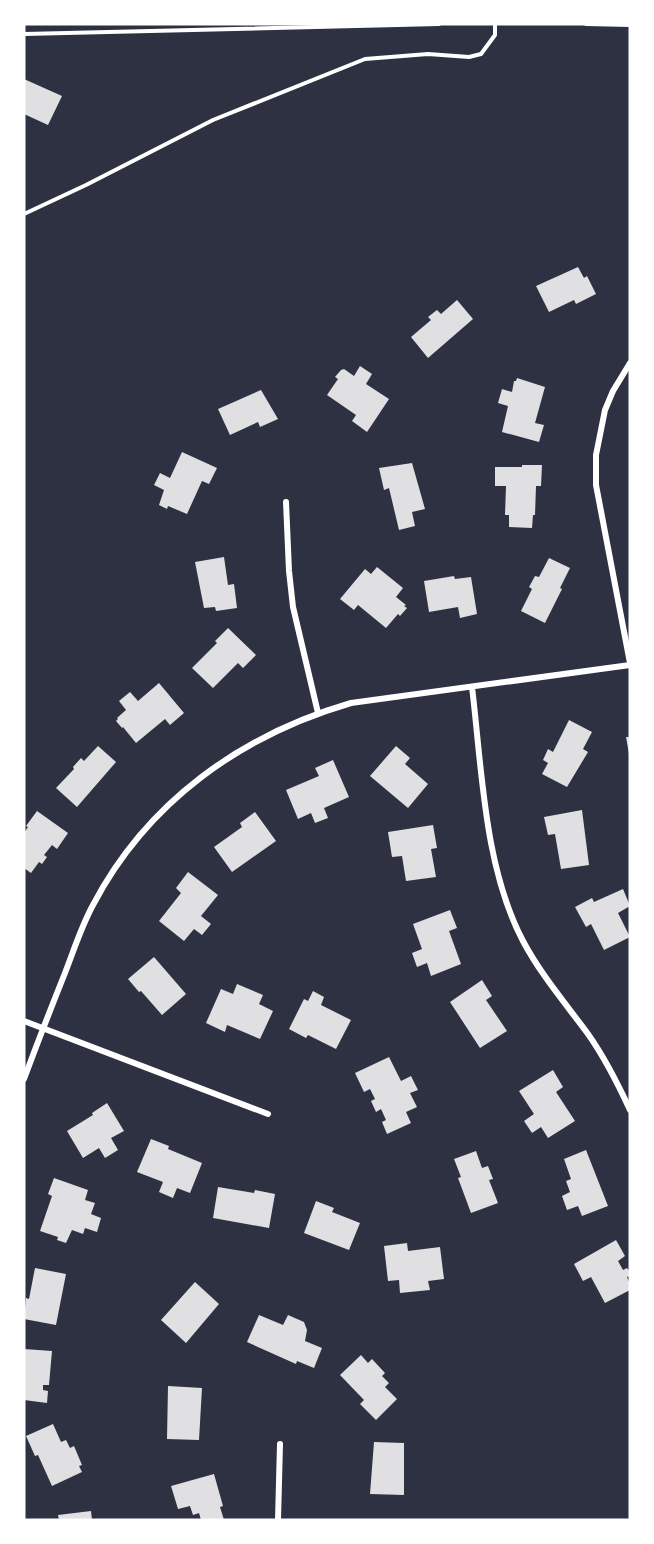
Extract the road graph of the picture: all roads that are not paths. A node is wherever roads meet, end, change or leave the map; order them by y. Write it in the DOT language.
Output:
graph roads {
  1 [pos="630,363"];
  2 [pos="286,502"];
  3 [pos="630,664"];
  4 [pos="472,687"];
  5 [pos="318,713"];
  6 [pos="24,1021"];
  7 [pos="43,1029"];
  8 [pos="24,1079"];
  9 [pos="630,1110"];
  10 [pos="268,1114"];
  11 [pos="279,1444"];
  12 [pos="278,1520"];
  1 -- 3 [label="street"];
  2 -- 5 [label="street"];
  3 -- 4 [label="street"];
  4 -- 5 [label="street"];
  4 -- 9 [label="street"];
  5 -- 7 [label="street"];
  6 -- 7 [label="street"];
  7 -- 8 [label="street"];
  7 -- 10 [label="street"];
  11 -- 12 [label="street"];
}
